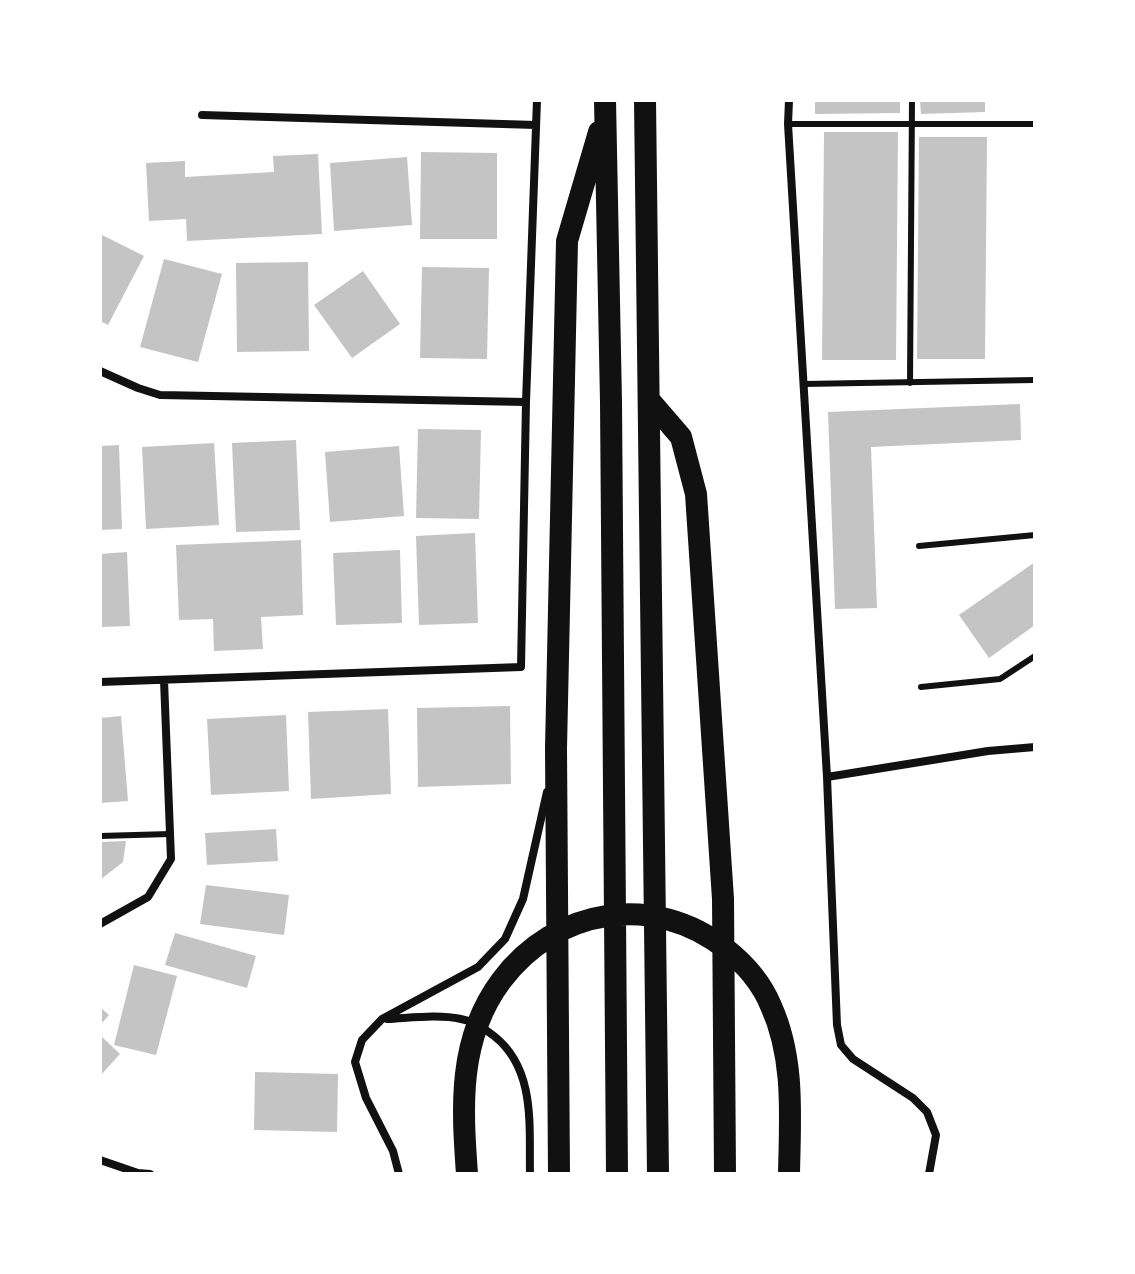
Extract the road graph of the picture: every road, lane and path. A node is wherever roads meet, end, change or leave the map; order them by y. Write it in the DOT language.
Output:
graph roads {
  1 [pos="537,100"];
  2 [pos="645,100"];
  3 [pos="789,100"];
  4 [pos="912,100"];
  5 [pos="605,105"];
  6 [pos="202,115"];
  7 [pos="788,124"];
  8 [pos="913,124"];
  9 [pos="1035,124"];
  10 [pos="536,125"];
  11 [pos="100,371"];
  12 [pos="1035,380"];
  13 [pos="910,383"];
  14 [pos="803,384"];
  15 [pos="650,401"];
  16 [pos="526,402"];
  17 [pos="1035,535"];
  18 [pos="919,546"];
  19 [pos="1035,656"];
  20 [pos="164,680"];
  21 [pos="100,682"];
  22 [pos="921,687"];
  23 [pos="1035,747"];
  24 [pos="556,748"];
  25 [pos="827,777"];
  26 [pos="170,834"];
  27 [pos="100,836"];
  28 [pos="100,924"];
  29 [pos="382,1019"];
  30 [pos="100,1160"];
  31 [pos="138,1173"];
  32 [pos="150,1174"];
  33 [pos="399,1174"];
  34 [pos="467,1174"];
  35 [pos="530,1174"];
  36 [pos="559,1174"];
  37 [pos="617,1174"];
  38 [pos="658,1174"];
  39 [pos="725,1174"];
  40 [pos="789,1174"];
  41 [pos="929,1174"];
  1 -- 10 [label="street"];
  2 -- 15 [label="highway"];
  3 -- 7 [label="street"];
  4 -- 8 [label="lane"];
  5 -- 24 [label="highway"];
  5 -- 37 [label="highway"];
  6 -- 10 [label="street"];
  7 -- 8 [label="lane"];
  7 -- 14 [label="street"];
  8 -- 9 [label="lane"];
  8 -- 13 [label="lane"];
  10 -- 16 [label="street"];
  11 -- 16 [label="street"];
  12 -- 13 [label="lane"];
  13 -- 14 [label="lane"];
  14 -- 25 [label="street"];
  15 -- 38 [label="highway"];
  15 -- 39 [label="highway"];
  16 -- 20 [label="street"];
  17 -- 18 [label="lane"];
  19 -- 22 [label="lane"];
  20 -- 21 [label="street"];
  20 -- 26 [label="street"];
  23 -- 25 [label="street"];
  24 -- 29 [label="street"];
  24 -- 36 [label="highway"];
  25 -- 41 [label="street"];
  26 -- 27 [label="lane"];
  26 -- 28 [label="street"];
  29 -- 33 [label="street"];
  29 -- 35 [label="street"];
  30 -- 31 [label="street"];
  31 -- 32 [label="street"];
  34 -- 40 [label="highway"];
}
